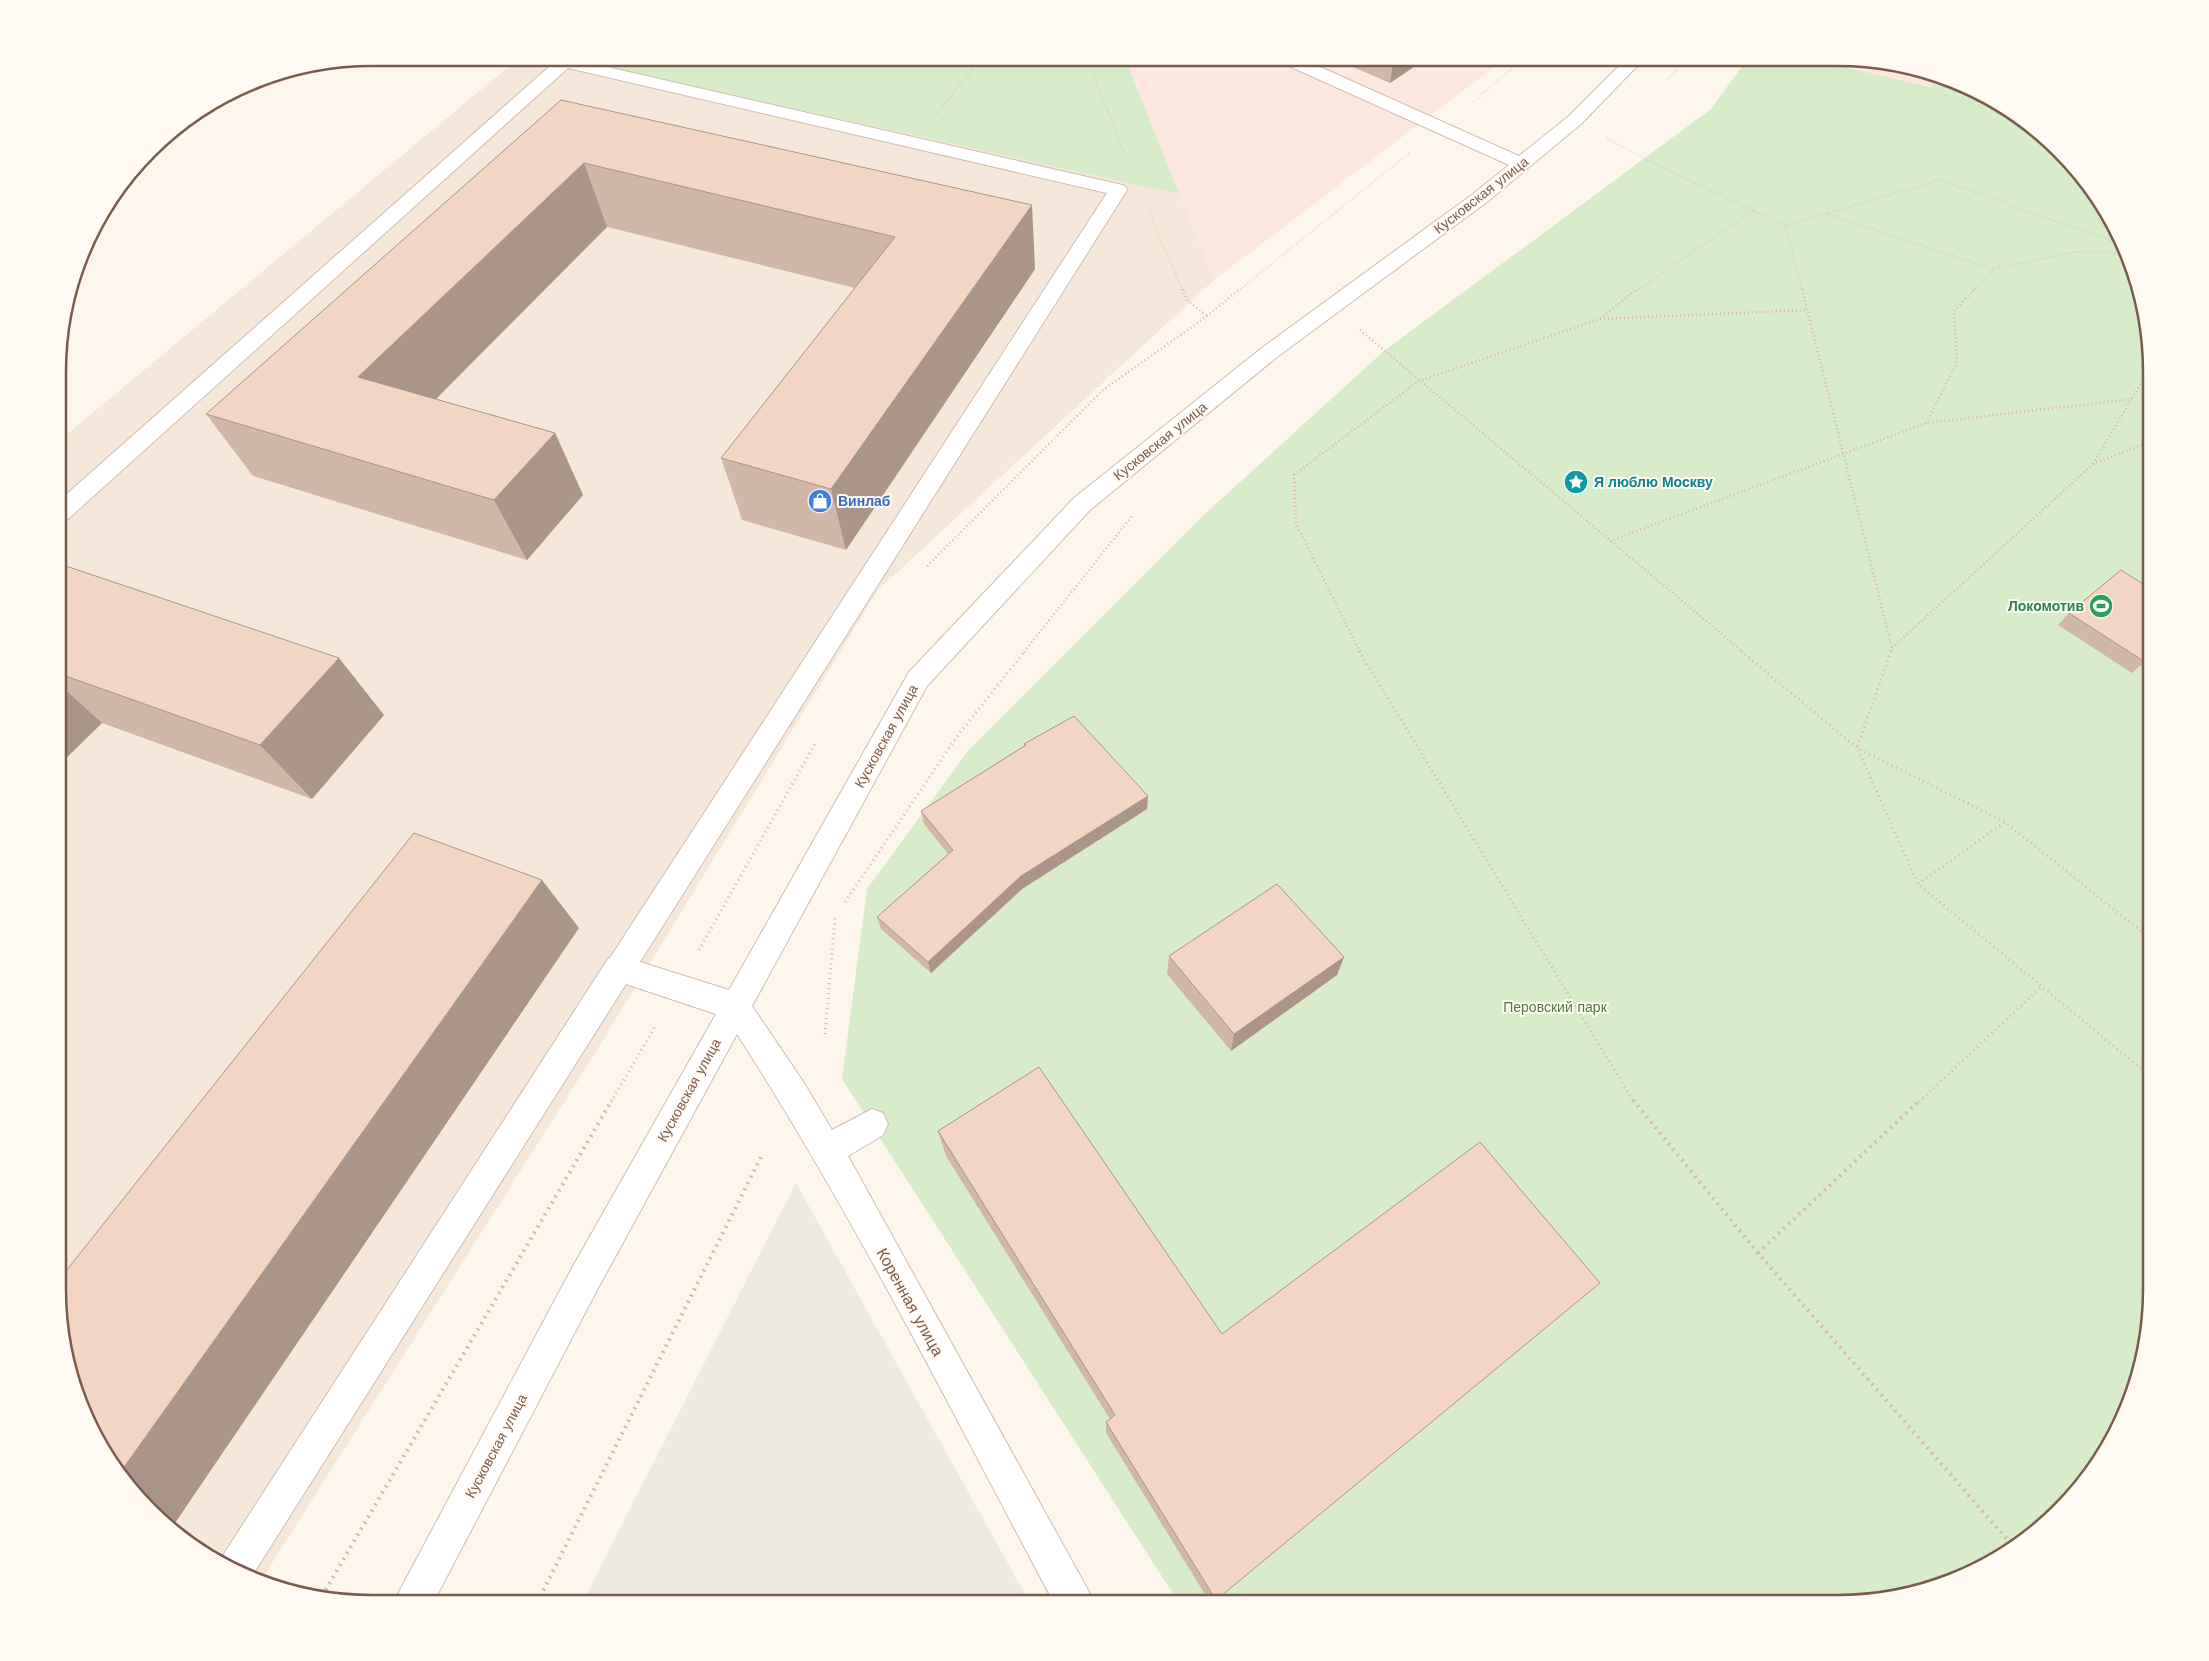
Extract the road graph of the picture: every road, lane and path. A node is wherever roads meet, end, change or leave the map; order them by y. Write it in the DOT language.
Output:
graph roads {
  1 [pos="560,66"];
  2 [pos="582,66"];
  3 [pos="975,66"];
  4 [pos="1303,66"];
  5 [pos="1515,66"];
  6 [pos="1624,66"];
  7 [pos="1440,129"];
  8 [pos="1605,137"];
  9 [pos="913,142"];
  10 [pos="1522,164"];
  11 [pos="1752,211"];
  12 [pos="1827,214"];
  13 [pos="1786,226"];
  14 [pos="2113,242"];
  15 [pos="2118,254"];
  16 [pos="1994,269"];
  17 [pos="1806,310"];
  18 [pos="1600,319"];
  19 [pos="1356,327"];
  20 [pos="1419,380"];
  21 [pos="2143,380"];
  22 [pos="2132,399"];
  23 [pos="1926,423"];
  24 [pos="2143,445"];
  25 [pos="1843,456"];
  26 [pos="2093,464"];
  27 [pos="66,503"];
  28 [pos="1135,512"];
  29 [pos="1610,541"];
  30 [pos="922,571"];
  31 [pos="1892,648"];
  32 [pos="818,738"];
  33 [pos="1857,748"];
  34 [pos="2005,822"];
  35 [pos="1918,884"];
  36 [pos="841,908"];
  37 [pos="836,916"];
  38 [pos="2143,933"];
  39 [pos="618,968"];
  40 [pos="2042,986"];
  41 [pos="678,988"];
  42 [pos="735,1006"];
  43 [pos="825,1034"];
  44 [pos="2143,1070"];
  45 [pos="872,1124"];
  46 [pos="827,1151"];
  47 [pos="762,1155"];
  48 [pos="1758,1253"];
  49 [pos="2009,1542"];
  50 [pos="239,1564"];
  51 [pos="325,1591"];
  52 [pos="416,1595"];
  53 [pos="541,1595"];
  54 [pos="1071,1595"];
  1 -- 27 [label="street"];
  2 -- 9 [label="street"];
  3 -- 9 [label="path"];
  4 -- 7 [label="street"];
  5 -- 7 [label="path"];
  6 -- 10 [label="street, Кусковская улица"];
  7 -- 10 [label="street"];
  7 -- 30 [label="path"];
  8 -- 11 [label="path"];
  9 -- 39 [label="street"];
  10 -- 42 [label="street, Кусковская улица"];
  11 -- 13 [label="path"];
  11 -- 18 [label="path"];
  12 -- 13 [label="path"];
  12 -- 14 [label="path"];
  12 -- 16 [label="path"];
  13 -- 17 [label="path"];
  15 -- 16 [label="path"];
  16 -- 23 [label="path"];
  17 -- 18 [label="path"];
  17 -- 25 [label="path"];
  18 -- 20 [label="path"];
  19 -- 20 [label="path"];
  20 -- 29 [label="path"];
  20 -- 48 [label="path"];
  21 -- 22 [label="path"];
  22 -- 23 [label="path"];
  22 -- 26 [label="path"];
  23 -- 25 [label="path"];
  24 -- 26 [label="path"];
  25 -- 29 [label="path"];
  25 -- 31 [label="path"];
  26 -- 31 [label="path"];
  28 -- 36 [label="path"];
  29 -- 33 [label="path"];
  31 -- 33 [label="path"];
  32 -- 41 [label="path"];
  33 -- 34 [label="path"];
  33 -- 35 [label="path"];
  34 -- 35 [label="path"];
  34 -- 38 [label="path"];
  35 -- 40 [label="path"];
  37 -- 43 [label="path"];
  39 -- 41 [label="street"];
  39 -- 50 [label="street"];
  40 -- 44 [label="path"];
  40 -- 48 [label="path"];
  41 -- 42 [label="street"];
  41 -- 51 [label="path"];
  42 -- 46 [label="street, Коренная улица"];
  42 -- 52 [label="street, Кусковская улица"];
  45 -- 46 [label="street"];
  46 -- 54 [label="street, Коренная улица"];
  47 -- 53 [label="path"];
  48 -- 49 [label="path"];
}
